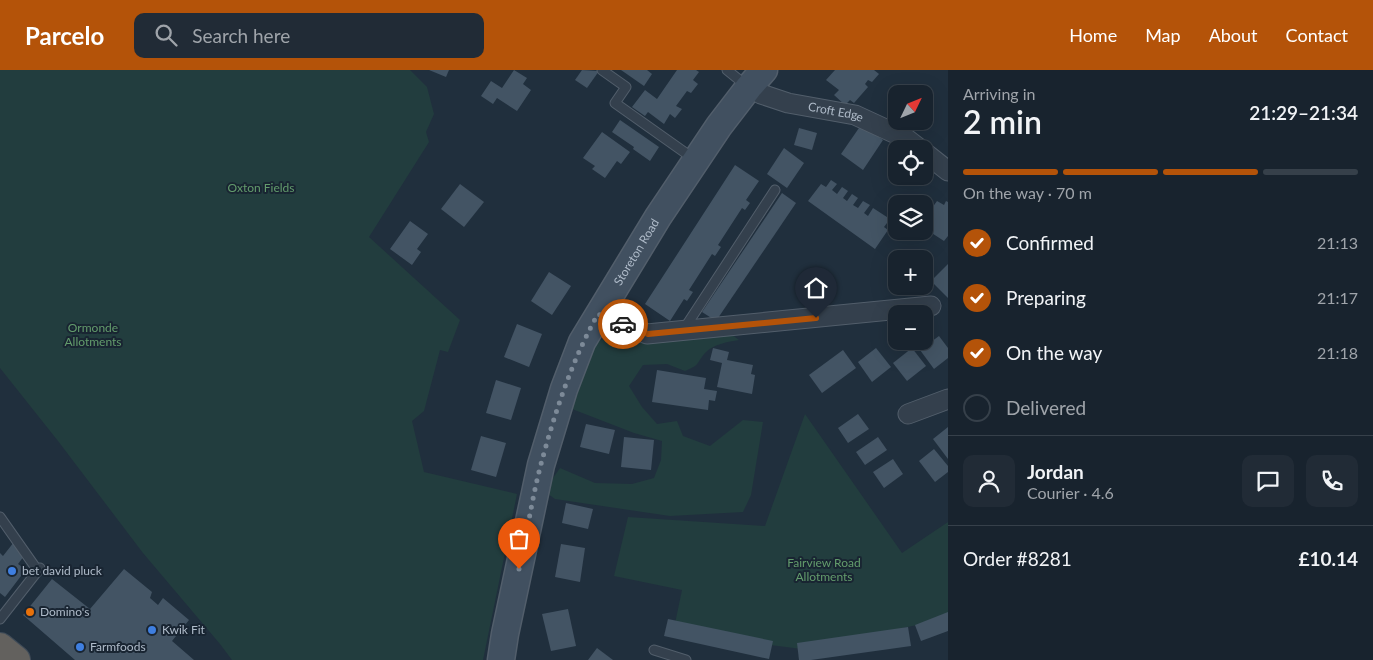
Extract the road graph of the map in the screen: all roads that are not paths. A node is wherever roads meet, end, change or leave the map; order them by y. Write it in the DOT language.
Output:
graph roads {
  1 [pos="602,70"];
  2 [pos="726,70"];
  3 [pos="756,78"];
  4 [pos="908,140"];
  5 [pos="933,159"];
  6 [pos="696,160"];
  7 [pos="948,171"];
  8 [pos="775,190"];
  9 [pos="888,310"];
  10 [pos="598,314"];
  11 [pos="682,331"];
  12 [pos="948,399"];
  13 [pos="908,414"];
  14 [pos="0,517"];
  15 [pos="0,619"];
  16 [pos="654,650"];
  17 [pos="503,659"];
  18 [pos="686,660"];
  1 -- 6 [label="lane"];
  2 -- 3 [label="lane"];
  3 -- 4 [label="street, Croft Edge"];
  3 -- 6 [label="main road, Storeton Road"];
  5 -- 7 [label="street"];
  6 -- 10 [label="main road, Storeton Road"];
  8 -- 11 [label="lane"];
  9 -- 11 [label="street"];
  10 -- 11 [label="street"];
  10 -- 17 [label="main road, Storeton Road"];
  12 -- 13 [label="street"];
  14 -- 15 [label="lane"];
  16 -- 18 [label="lane"];
}
